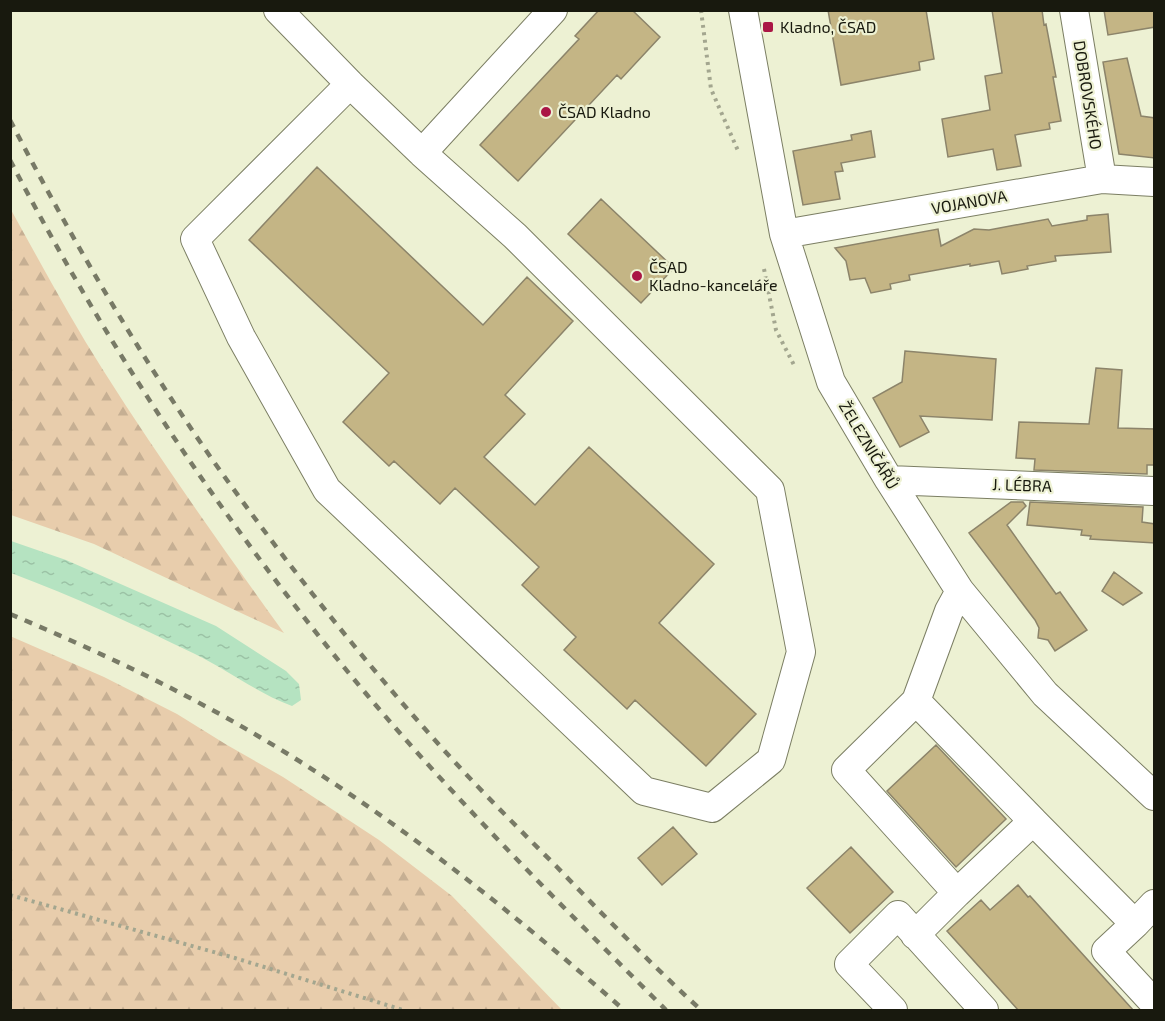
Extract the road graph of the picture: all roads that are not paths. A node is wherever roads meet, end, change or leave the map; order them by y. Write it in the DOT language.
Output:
graph roads {
  1 [pos="278,10"];
  2 [pos="553,10"];
  3 [pos="743,10"];
  4 [pos="1074,10"];
  5 [pos="350,84"];
  6 [pos="422,153"];
  7 [pos="1102,178"];
  8 [pos="1155,182"];
  9 [pos="783,234"];
  10 [pos="889,480"];
  11 [pos="1155,491"];
  12 [pos="960,591"];
  13 [pos="916,701"];
  14 [pos="1151,784"];
  15 [pos="1033,821"];
  16 [pos="957,893"];
  17 [pos="1149,912"];
  18 [pos="915,935"];
  19 [pos="1155,1003"];
  20 [pos="893,1011"];
  21 [pos="984,1011"];
  1 -- 5 [label="street"];
  2 -- 6 [label="street"];
  3 -- 9 [label="street, ŽELEZNIČÁŘŮ"];
  4 -- 7 [label="street, DOBROVSKÉHO"];
  5 -- 6 [label="street"];
  5 -- 6 [label="street"];
  7 -- 8 [label="street, VOJANOVA"];
  7 -- 9 [label="street, VOJANOVA"];
  9 -- 10 [label="street, ŽELEZNIČÁŘŮ"];
  10 -- 11 [label="street, J. LÉBRA"];
  10 -- 12 [label="street, ŽELEZNIČÁŘŮ"];
  12 -- 13 [label="street"];
  12 -- 14 [label="street, ŽELEZNIČÁŘŮ"];
  13 -- 15 [label="street"];
  13 -- 16 [label="street"];
  15 -- 16 [label="street"];
  15 -- 17 [label="street"];
  16 -- 18 [label="street"];
  17 -- 19 [label="street"];
  18 -- 20 [label="street"];
  18 -- 21 [label="street"];
}
